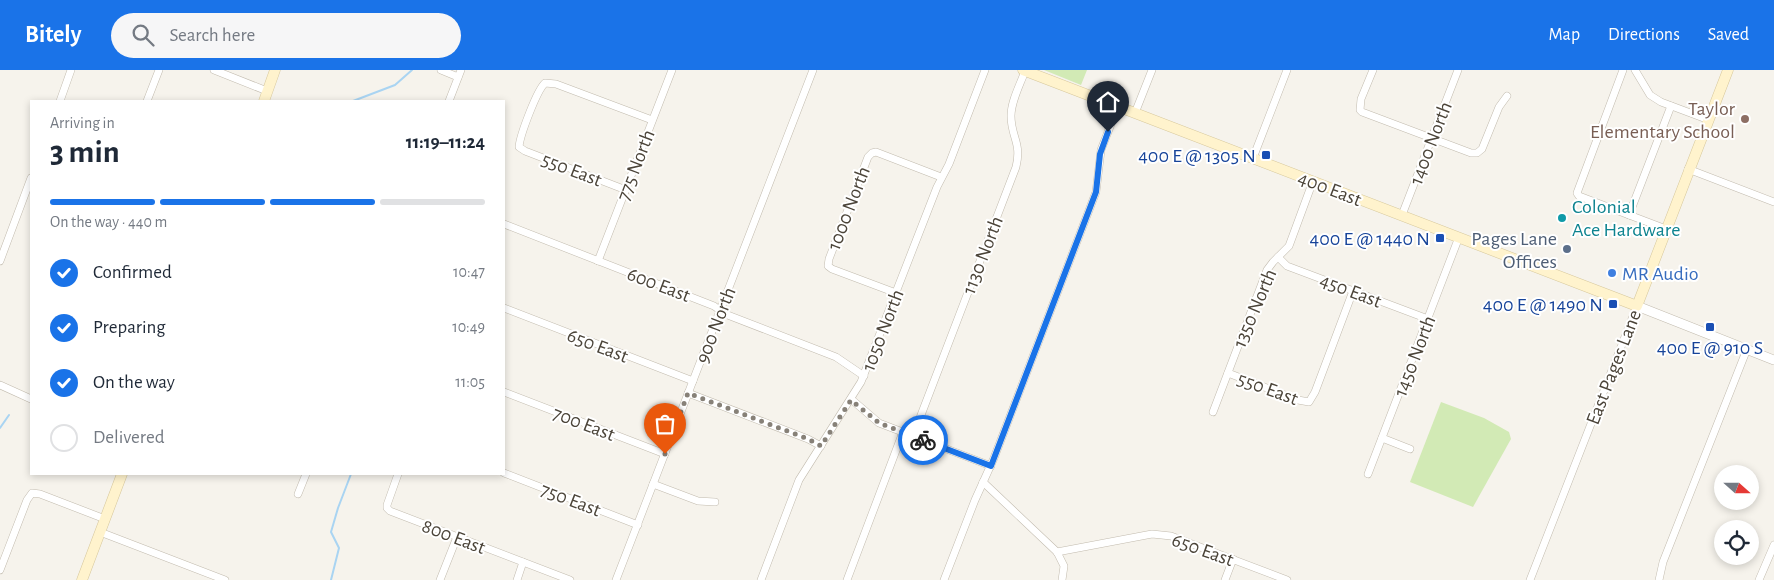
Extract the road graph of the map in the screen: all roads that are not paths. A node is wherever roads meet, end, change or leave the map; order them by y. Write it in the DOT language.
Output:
graph roads {
  1 [pos="72,70"];
  2 [pos="158,70"];
  3 [pos="214,70"];
  4 [pos="275,70"];
  5 [pos="441,70"];
  6 [pos="672,70"];
  7 [pos="813,70"];
  8 [pos="985,70"];
  9 [pos="1024,70"];
  10 [pos="1152,70"];
  11 [pos="1287,70"];
  12 [pos="1373,70"];
  13 [pos="1458,70"];
  14 [pos="1623,70"];
  15 [pos="1635,70"];
  16 [pos="1728,70"];
  17 [pos="460,73"];
  18 [pos="268,91"];
  19 [pos="1507,96"];
  20 [pos="60,100"];
  21 [pos="147,100"];
  22 [pos="264,100"];
  23 [pos="449,100"];
  24 [pos="1118,106"];
  25 [pos="1671,106"];
  26 [pos="1135,113"];
  27 [pos="652,120"];
  28 [pos="1709,120"];
  29 [pos="1432,139"];
  30 [pos="1252,158"];
  31 [pos="1688,169"];
  32 [pos="941,178"];
  33 [pos="30,181"];
  34 [pos="1313,181"];
  35 [pos="626,190"];
  36 [pos="1774,202"];
  37 [pos="1402,215"];
  38 [pos="1629,215"];
  39 [pos="505,224"];
  40 [pos="1666,229"];
  41 [pos="1459,237"];
  42 [pos="1278,257"];
  43 [pos="0,261"];
  44 [pos="598,261"];
  45 [pos="1354,291"];
  46 [pos="896,293"];
  47 [pos="1637,306"];
  48 [pos="505,308"];
  49 [pos="720,310"];
  50 [pos="1428,319"];
  51 [pos="1747,349"];
  52 [pos="1774,360"];
  53 [pos="1228,373"];
  54 [pos="864,376"];
  55 [pos="693,381"];
  56 [pos="0,385"];
  57 [pos="505,392"];
  58 [pos="688,393"];
  59 [pos="30,399"];
  60 [pos="851,400"];
  61 [pos="1213,412"];
  62 [pos="904,432"];
  63 [pos="913,436"];
  64 [pos="1382,438"];
  65 [pos="821,446"];
  66 [pos="1410,448"];
  67 [pos="665,454"];
  68 [pos="991,466"];
  69 [pos="505,473"];
  70 [pos="1368,474"];
  71 [pos="122,475"];
  72 [pos="306,475"];
  73 [pos="398,475"];
  74 [pos="983,482"];
  75 [pos="653,484"];
  76 [pos="298,494"];
  77 [pos="715,502"];
  78 [pos="105,519"];
  79 [pos="638,525"];
  80 [pos="100,532"];
  81 [pos="457,537"];
  82 [pos="1774,545"];
  83 [pos="1058,552"];
  84 [pos="1233,559"];
  85 [pos="523,562"];
  86 [pos="0,570"];
  87 [pos="82,580"];
  88 [pos="225,580"];
  89 [pos="440,580"];
  90 [pos="517,580"];
  91 [pos="570,580"];
  92 [pos="616,580"];
  93 [pos="761,580"];
  94 [pos="847,580"];
  95 [pos="944,580"];
  96 [pos="1062,580"];
  97 [pos="1225,580"];
  98 [pos="1287,580"];
  99 [pos="1530,580"];
  100 [pos="1659,580"];
  101 [pos="1759,580"];
  1 -- 20 [label="street"];
  2 -- 21 [label="street"];
  3 -- 18 [label="street"];
  4 -- 18 [label="main road"];
  5 -- 17 [label="street"];
  6 -- 27 [label="street, 775 North"];
  7 -- 49 [label="street, 900 North"];
  8 -- 32 [label="street, 1050 North"];
  9 -- 24 [label="main road, 400 East"];
  9 -- 63 [label="street, 1130 North"];
  10 -- 26 [label="street"];
  11 -- 30 [label="street"];
  12 -- 29 [label="street"];
  13 -- 29 [label="street, 1400 North"];
  14 -- 38 [label="street"];
  15 -- 25 [label="street"];
  16 -- 28 [label="main road, East Pages Lane"];
  17 -- 23 [label="street"];
  18 -- 22 [label="main road"];
  19 -- 29 [label="street"];
  24 -- 26 [label="main road, 400 East"];
  24 -- 68 [label="street"];
  25 -- 28 [label="street"];
  25 -- 38 [label="street"];
  26 -- 30 [label="main road, 400 East"];
  27 -- 35 [label="street, 775 North"];
  27 -- 35 [label="street, 550 East"];
  28 -- 31 [label="main road, East Pages Lane"];
  29 -- 37 [label="street, 1400 North"];
  30 -- 34 [label="main road, 400 East"];
  31 -- 36 [label="street"];
  31 -- 40 [label="main road, East Pages Lane"];
  32 -- 46 [label="street, 1050 North"];
  32 -- 46 [label="street, 1000 North"];
  33 -- 43 [label="street"];
  34 -- 37 [label="main road, 400 East"];
  34 -- 42 [label="street, 1350 North"];
  35 -- 44 [label="street, 775 North"];
  37 -- 41 [label="main road, 400 East"];
  38 -- 40 [label="street"];
  39 -- 44 [label="street, 600 East"];
  40 -- 47 [label="main road, East Pages Lane"];
  41 -- 47 [label="main road, 400 East"];
  41 -- 50 [label="street, 1450 North"];
  42 -- 45 [label="street, 450 East"];
  42 -- 53 [label="street, 1350 North"];
  44 -- 49 [label="street, 600 East"];
  45 -- 50 [label="street, 450 East"];
  45 -- 53 [label="street, 550 East"];
  46 -- 54 [label="street, 1050 North"];
  47 -- 51 [label="street"];
  47 -- 99 [label="street, East Pages Lane"];
  48 -- 55 [label="street, 650 East"];
  49 -- 54 [label="street, 600 East"];
  49 -- 55 [label="street, 900 North"];
  50 -- 64 [label="street, 1450 North"];
  51 -- 52 [label="street"];
  51 -- 100 [label="street"];
  53 -- 61 [label="street, 1350 North"];
  54 -- 60 [label="street, 1050 North"];
  55 -- 58 [label="street, 900 North"];
  56 -- 59 [label="street"];
  57 -- 67 [label="street, 700 East"];
  58 -- 65 [label="street"];
  58 -- 67 [label="street, 900 North"];
  60 -- 62 [label="street"];
  60 -- 65 [label="street, 1050 North"];
  62 -- 63 [label="street"];
  62 -- 94 [label="street"];
  63 -- 68 [label="street"];
  64 -- 66 [label="street"];
  64 -- 70 [label="street, 1450 North"];
  65 -- 93 [label="street, 1050 North"];
  67 -- 75 [label="street, 900 North"];
  68 -- 74 [label="street"];
  69 -- 79 [label="street, 750 East"];
  71 -- 78 [label="main road"];
  72 -- 76 [label="street"];
  73 -- 81 [label="street, 800 East"];
  74 -- 83 [label="street"];
  74 -- 95 [label="street"];
  75 -- 77 [label="street"];
  75 -- 79 [label="street, 900 North"];
  78 -- 80 [label="main road"];
  78 -- 86 [label="street"];
  79 -- 92 [label="street, 900 North"];
  80 -- 87 [label="main road"];
  80 -- 88 [label="street"];
  81 -- 85 [label="street, 800 East"];
  81 -- 89 [label="street"];
  82 -- 101 [label="street"];
  83 -- 84 [label="street, 650 East"];
  83 -- 96 [label="street"];
  84 -- 97 [label="street"];
  84 -- 98 [label="street, 650 East"];
  85 -- 90 [label="street"];
  85 -- 91 [label="street, 800 East"];
}
